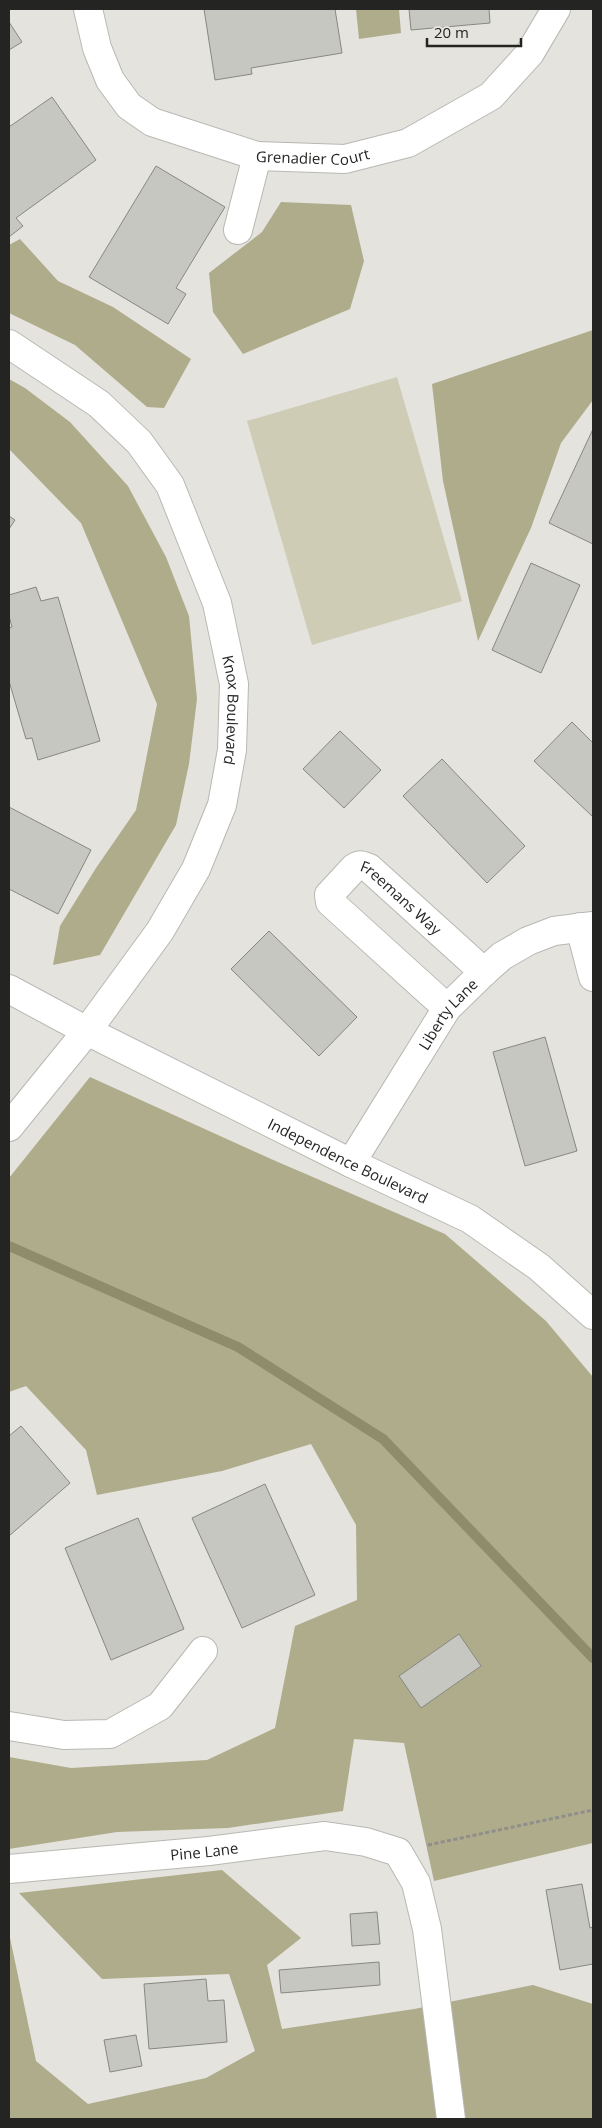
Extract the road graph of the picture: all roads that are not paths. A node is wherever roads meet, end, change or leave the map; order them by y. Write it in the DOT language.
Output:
graph roads {
  1 [pos="88,9"];
  2 [pos="556,9"];
  3 [pos="257,156"];
  4 [pos="238,230"];
  5 [pos="9,344"];
  6 [pos="587,927"];
  7 [pos="484,972"];
  8 [pos="593,977"];
  9 [pos="9,990"];
  10 [pos="447,1008"];
  11 [pos="87,1031"];
  12 [pos="9,1127"];
  13 [pos="351,1163"];
  14 [pos="593,1315"];
  15 [pos="203,1651"];
  16 [pos="9,1726"];
  17 [pos="9,1869"];
  18 [pos="451,2119"];
  1 -- 3 [label="street, Grenadier Court"];
  2 -- 3 [label="street, Grenadier Court"];
  3 -- 4 [label="street"];
  5 -- 11 [label="street, Knox Boulevard"];
  6 -- 7 [label="street, Liberty Lane"];
  6 -- 8 [label="street"];
  7 -- 10 [label="street, Liberty Lane"];
  7 -- 10 [label="street, Freemans Way"];
  9 -- 11 [label="street, Independence Boulevard"];
  10 -- 13 [label="street, Liberty Lane"];
  11 -- 12 [label="street, Knox Boulevard"];
  11 -- 13 [label="street, Independence Boulevard"];
  13 -- 14 [label="street, Independence Boulevard"];
  15 -- 16 [label="street"];
  17 -- 18 [label="street, Pine Lane"];
}
